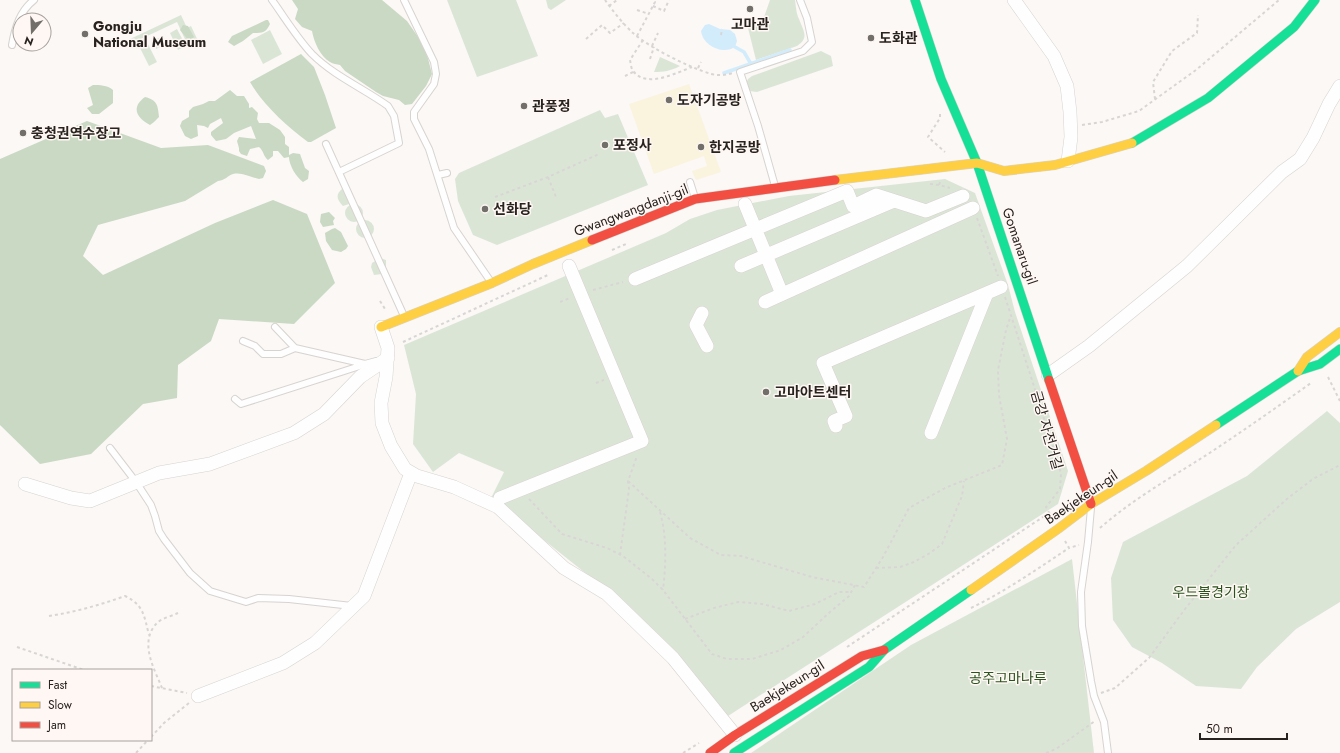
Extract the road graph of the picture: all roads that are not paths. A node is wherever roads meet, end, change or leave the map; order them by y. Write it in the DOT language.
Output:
graph roads {
  1 [pos="34,0"];
  2 [pos="272,0"];
  3 [pos="404,0"];
  4 [pos="800,0"];
  5 [pos="915,0"];
  6 [pos="1014,0"];
  7 [pos="1315,0"];
  8 [pos="23,12"];
  9 [pos="1340,86"];
  10 [pos="326,144"];
  11 [pos="1068,161"];
  12 [pos="977,163"];
  13 [pos="339,172"];
  14 [pos="447,173"];
  15 [pos="438,175"];
  16 [pos="690,182"];
  17 [pos="776,187"];
  18 [pos="964,196"];
  19 [pos="695,199"];
  20 [pos="894,201"];
  21 [pos="745,204"];
  22 [pos="973,208"];
  23 [pos="755,229"];
  24 [pos="766,256"];
  25 [pos="569,266"];
  26 [pos="741,266"];
  27 [pos="635,279"];
  28 [pos="492,283"];
  29 [pos="1001,287"];
  30 [pos="987,293"];
  31 [pos="782,294"];
  32 [pos="765,302"];
  33 [pos="702,313"];
  34 [pos="405,318"];
  35 [pos="275,326"];
  36 [pos="381,327"];
  37 [pos="1340,332"];
  38 [pos="244,341"];
  39 [pos="706,346"];
  40 [pos="296,348"];
  41 [pos="1340,349"];
  42 [pos="388,358"];
  43 [pos="364,364"];
  44 [pos="1298,371"];
  45 [pos="1048,375"];
  46 [pos="235,399"];
  47 [pos="836,426"];
  48 [pos="931,434"];
  49 [pos="110,448"];
  50 [pos="411,472"];
  51 [pos="136,482"];
  52 [pos="25,484"];
  53 [pos="500,498"];
  54 [pos="1091,504"];
  55 [pos="354,606"];
  56 [pos="884,650"];
  57 [pos="198,696"];
  58 [pos="735,736"];
  59 [pos="710,753"];
  60 [pos="734,753"];
  61 [pos="1108,753"];
  1 -- 8 [label="lane"];
  2 -- 13 [label="lane"];
  3 -- 15 [label="lane"];
  4 -- 17 [label="lane"];
  5 -- 12 [label="main road, Gomanaru-gil"];
  6 -- 11 [label="street"];
  7 -- 11 [label="main road"];
  9 -- 45 [label="street"];
  10 -- 13 [label="lane"];
  11 -- 12 [label="main road"];
  12 -- 17 [label="main road, Gwangwangdanji-gil"];
  12 -- 45 [label="main road, Gomanaru-gil"];
  13 -- 34 [label="lane"];
  14 -- 15 [label="lane"];
  15 -- 28 [label="lane"];
  16 -- 19 [label="lane"];
  17 -- 19 [label="main road, Gwangwangdanji-gil"];
  18 -- 20 [label="street"];
  19 -- 28 [label="main road, Gwangwangdanji-gil"];
  20 -- 23 [label="street"];
  20 -- 24 [label="street"];
  21 -- 23 [label="street"];
  22 -- 31 [label="street"];
  23 -- 24 [label="street"];
  23 -- 27 [label="street"];
  24 -- 26 [label="street"];
  24 -- 31 [label="street"];
  25 -- 53 [label="street"];
  28 -- 34 [label="main road, Gwangwangdanji-gil"];
  29 -- 30 [label="street"];
  30 -- 47 [label="street"];
  30 -- 48 [label="street"];
  31 -- 32 [label="street"];
  33 -- 39 [label="street"];
  34 -- 36 [label="main road, Gwangwangdanji-gil"];
  35 -- 40 [label="lane"];
  36 -- 42 [label="street"];
  37 -- 44 [label="main road, Baekjekeun-gil"];
  38 -- 40 [label="lane"];
  40 -- 43 [label="lane"];
  41 -- 44 [label="main road, Baekjekeun-gil"];
  42 -- 43 [label="lane"];
  42 -- 50 [label="street"];
  42 -- 51 [label="street"];
  43 -- 46 [label="lane"];
  44 -- 54 [label="main road, Baekjekeun-gil"];
  45 -- 54 [label="main road, Gomanaru-gil"];
  49 -- 51 [label="lane"];
  50 -- 55 [label="street"];
  50 -- 58 [label="street"];
  51 -- 52 [label="street"];
  51 -- 55 [label="lane"];
  54 -- 56 [label="main road, Baekjekeun-gil"];
  54 -- 61 [label="lane"];
  55 -- 57 [label="street"];
  56 -- 58 [label="main road, Baekjekeun-gil"];
  56 -- 60 [label="main road, Baekjekeun-gil"];
  58 -- 59 [label="main road, Baekjekeun-gil"];
}
